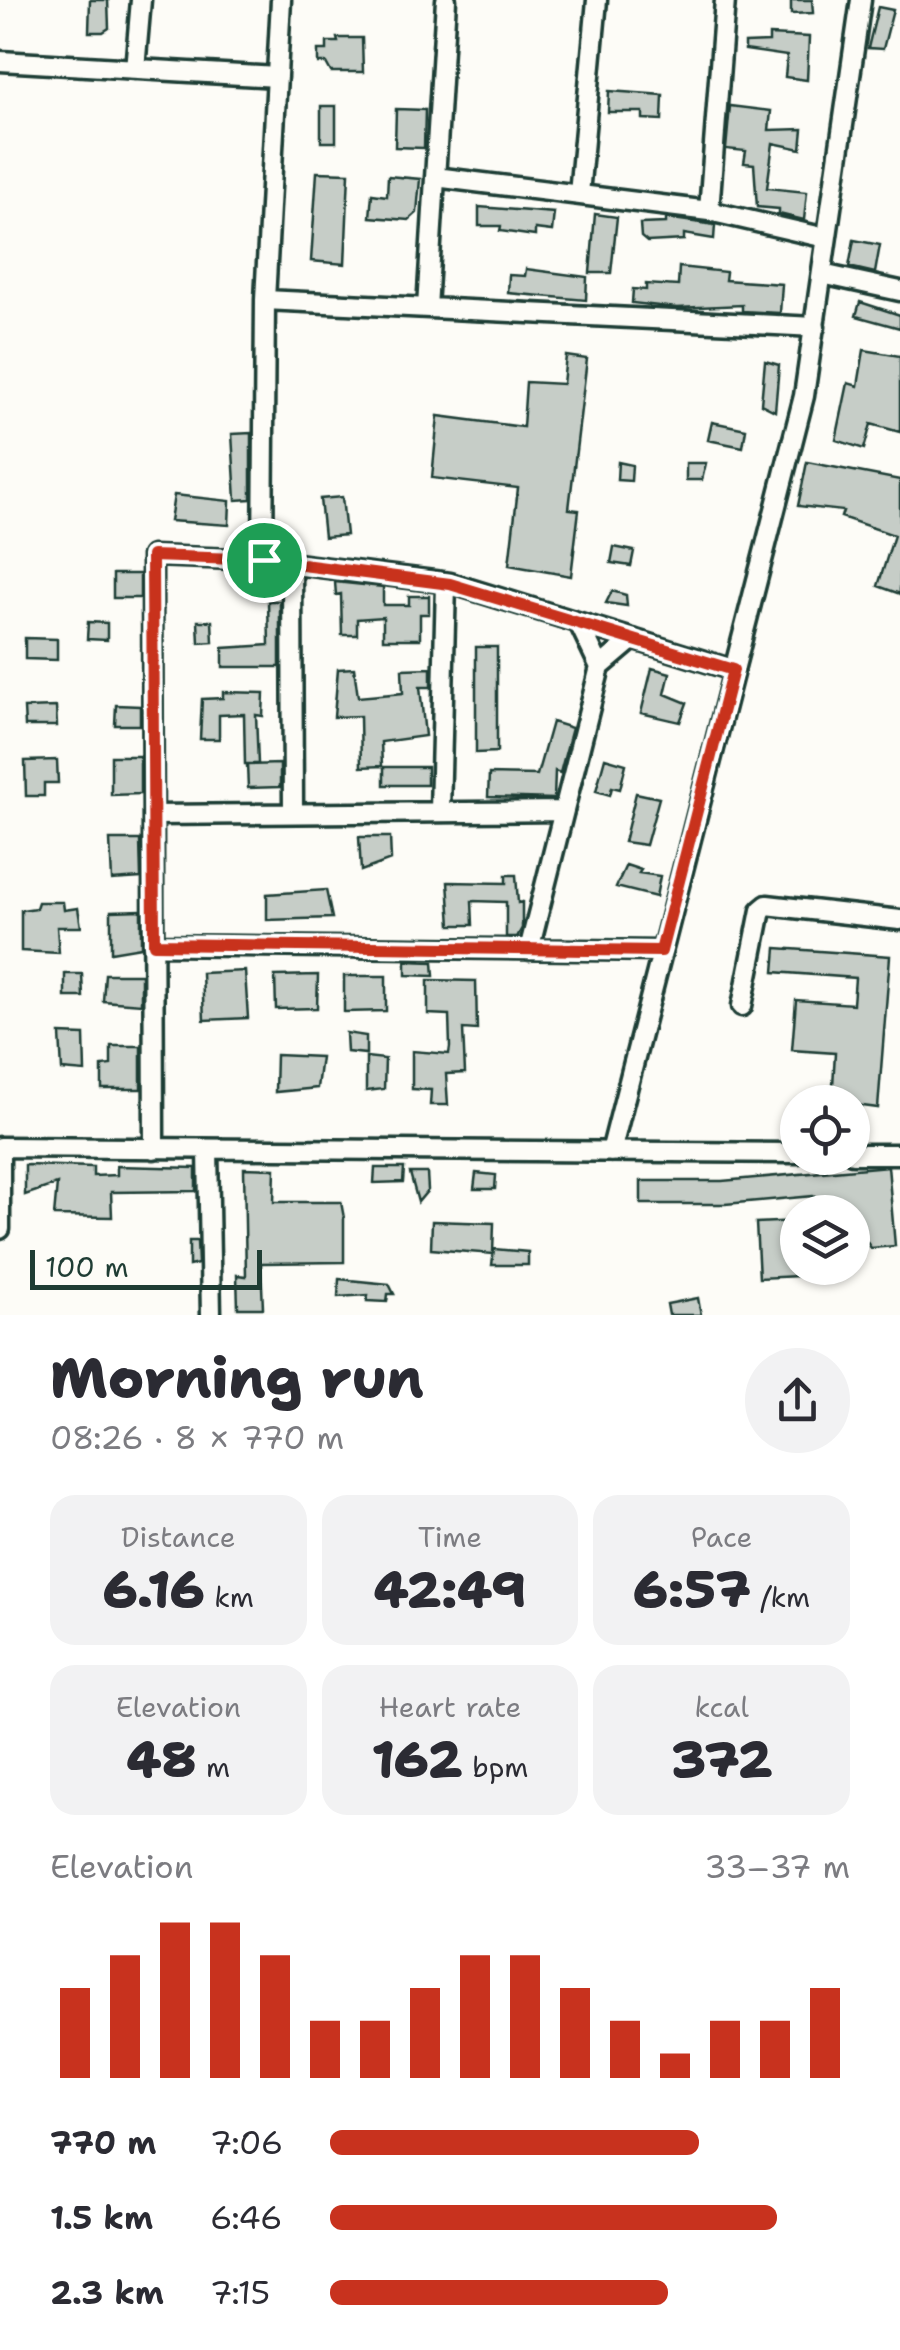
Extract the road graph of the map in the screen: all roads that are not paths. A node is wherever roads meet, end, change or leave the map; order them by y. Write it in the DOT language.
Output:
graph roads {
  1 [pos="141,0"];
  2 [pos="280,0"];
  3 [pos="446,0"];
  4 [pos="597,0"];
  5 [pos="725,0"];
  6 [pos="861,0"];
  7 [pos="0,61"];
  8 [pos="135,69"];
  9 [pos="276,78"];
  10 [pos="435,177"];
  11 [pos="579,194"];
  12 [pos="709,211"];
  13 [pos="826,238"];
  14 [pos="822,274"];
  15 [pos="900,291"];
  16 [pos="265,300"];
  17 [pos="427,308"];
  18 [pos="816,327"];
  19 [pos="264,560"];
  20 [pos="292,563"];
  21 [pos="446,584"];
  22 [pos="579,623"];
  23 [pos="633,640"];
  24 [pos="600,668"];
  25 [pos="733,670"];
  26 [pos="440,811"];
  27 [pos="564,811"];
  28 [pos="293,812"];
  29 [pos="153,815"];
  30 [pos="900,920"];
  31 [pos="154,944"];
  32 [pos="529,950"];
  33 [pos="661,951"];
  34 [pos="742,1006"];
  35 [pos="0,1148"];
  36 [pos="154,1149"];
  37 [pos="208,1149"];
  38 [pos="611,1152"];
  39 [pos="780,1153"];
  40 [pos="870,1154"];
  41 [pos="900,1154"];
  42 [pos="0,1230"];
  43 [pos="212,1315"];
  1 -- 8 [label="street"];
  2 -- 9 [label="street"];
  3 -- 10 [label="street"];
  4 -- 11 [label="street"];
  5 -- 12 [label="street"];
  6 -- 13 [label="street"];
  7 -- 8 [label="street"];
  8 -- 9 [label="street"];
  9 -- 16 [label="street"];
  10 -- 11 [label="street"];
  10 -- 17 [label="street"];
  11 -- 12 [label="street"];
  12 -- 13 [label="street"];
  13 -- 14 [label="street"];
  14 -- 15 [label="street"];
  14 -- 18 [label="street"];
  16 -- 17 [label="street"];
  16 -- 19 [label="street"];
  17 -- 18 [label="street"];
  18 -- 25 [label="street"];
  19 -- 20 [label="street"];
  19 -- 29 [label="street"];
  20 -- 21 [label="street"];
  20 -- 28 [label="street"];
  21 -- 22 [label="street"];
  21 -- 26 [label="street"];
  22 -- 23 [label="street"];
  22 -- 24 [label="street"];
  23 -- 24 [label="street"];
  23 -- 25 [label="street"];
  24 -- 27 [label="street"];
  25 -- 33 [label="street"];
  26 -- 27 [label="street"];
  26 -- 28 [label="street"];
  27 -- 32 [label="street"];
  28 -- 29 [label="street"];
  29 -- 31 [label="street"];
  30 -- 34 [label="street"];
  31 -- 32 [label="street"];
  31 -- 36 [label="street"];
  32 -- 33 [label="street"];
  33 -- 38 [label="street"];
  35 -- 36 [label="street"];
  35 -- 42 [label="street"];
  36 -- 37 [label="street"];
  37 -- 38 [label="street"];
  37 -- 43 [label="street"];
  38 -- 39 [label="street"];
  40 -- 41 [label="street"];
}
